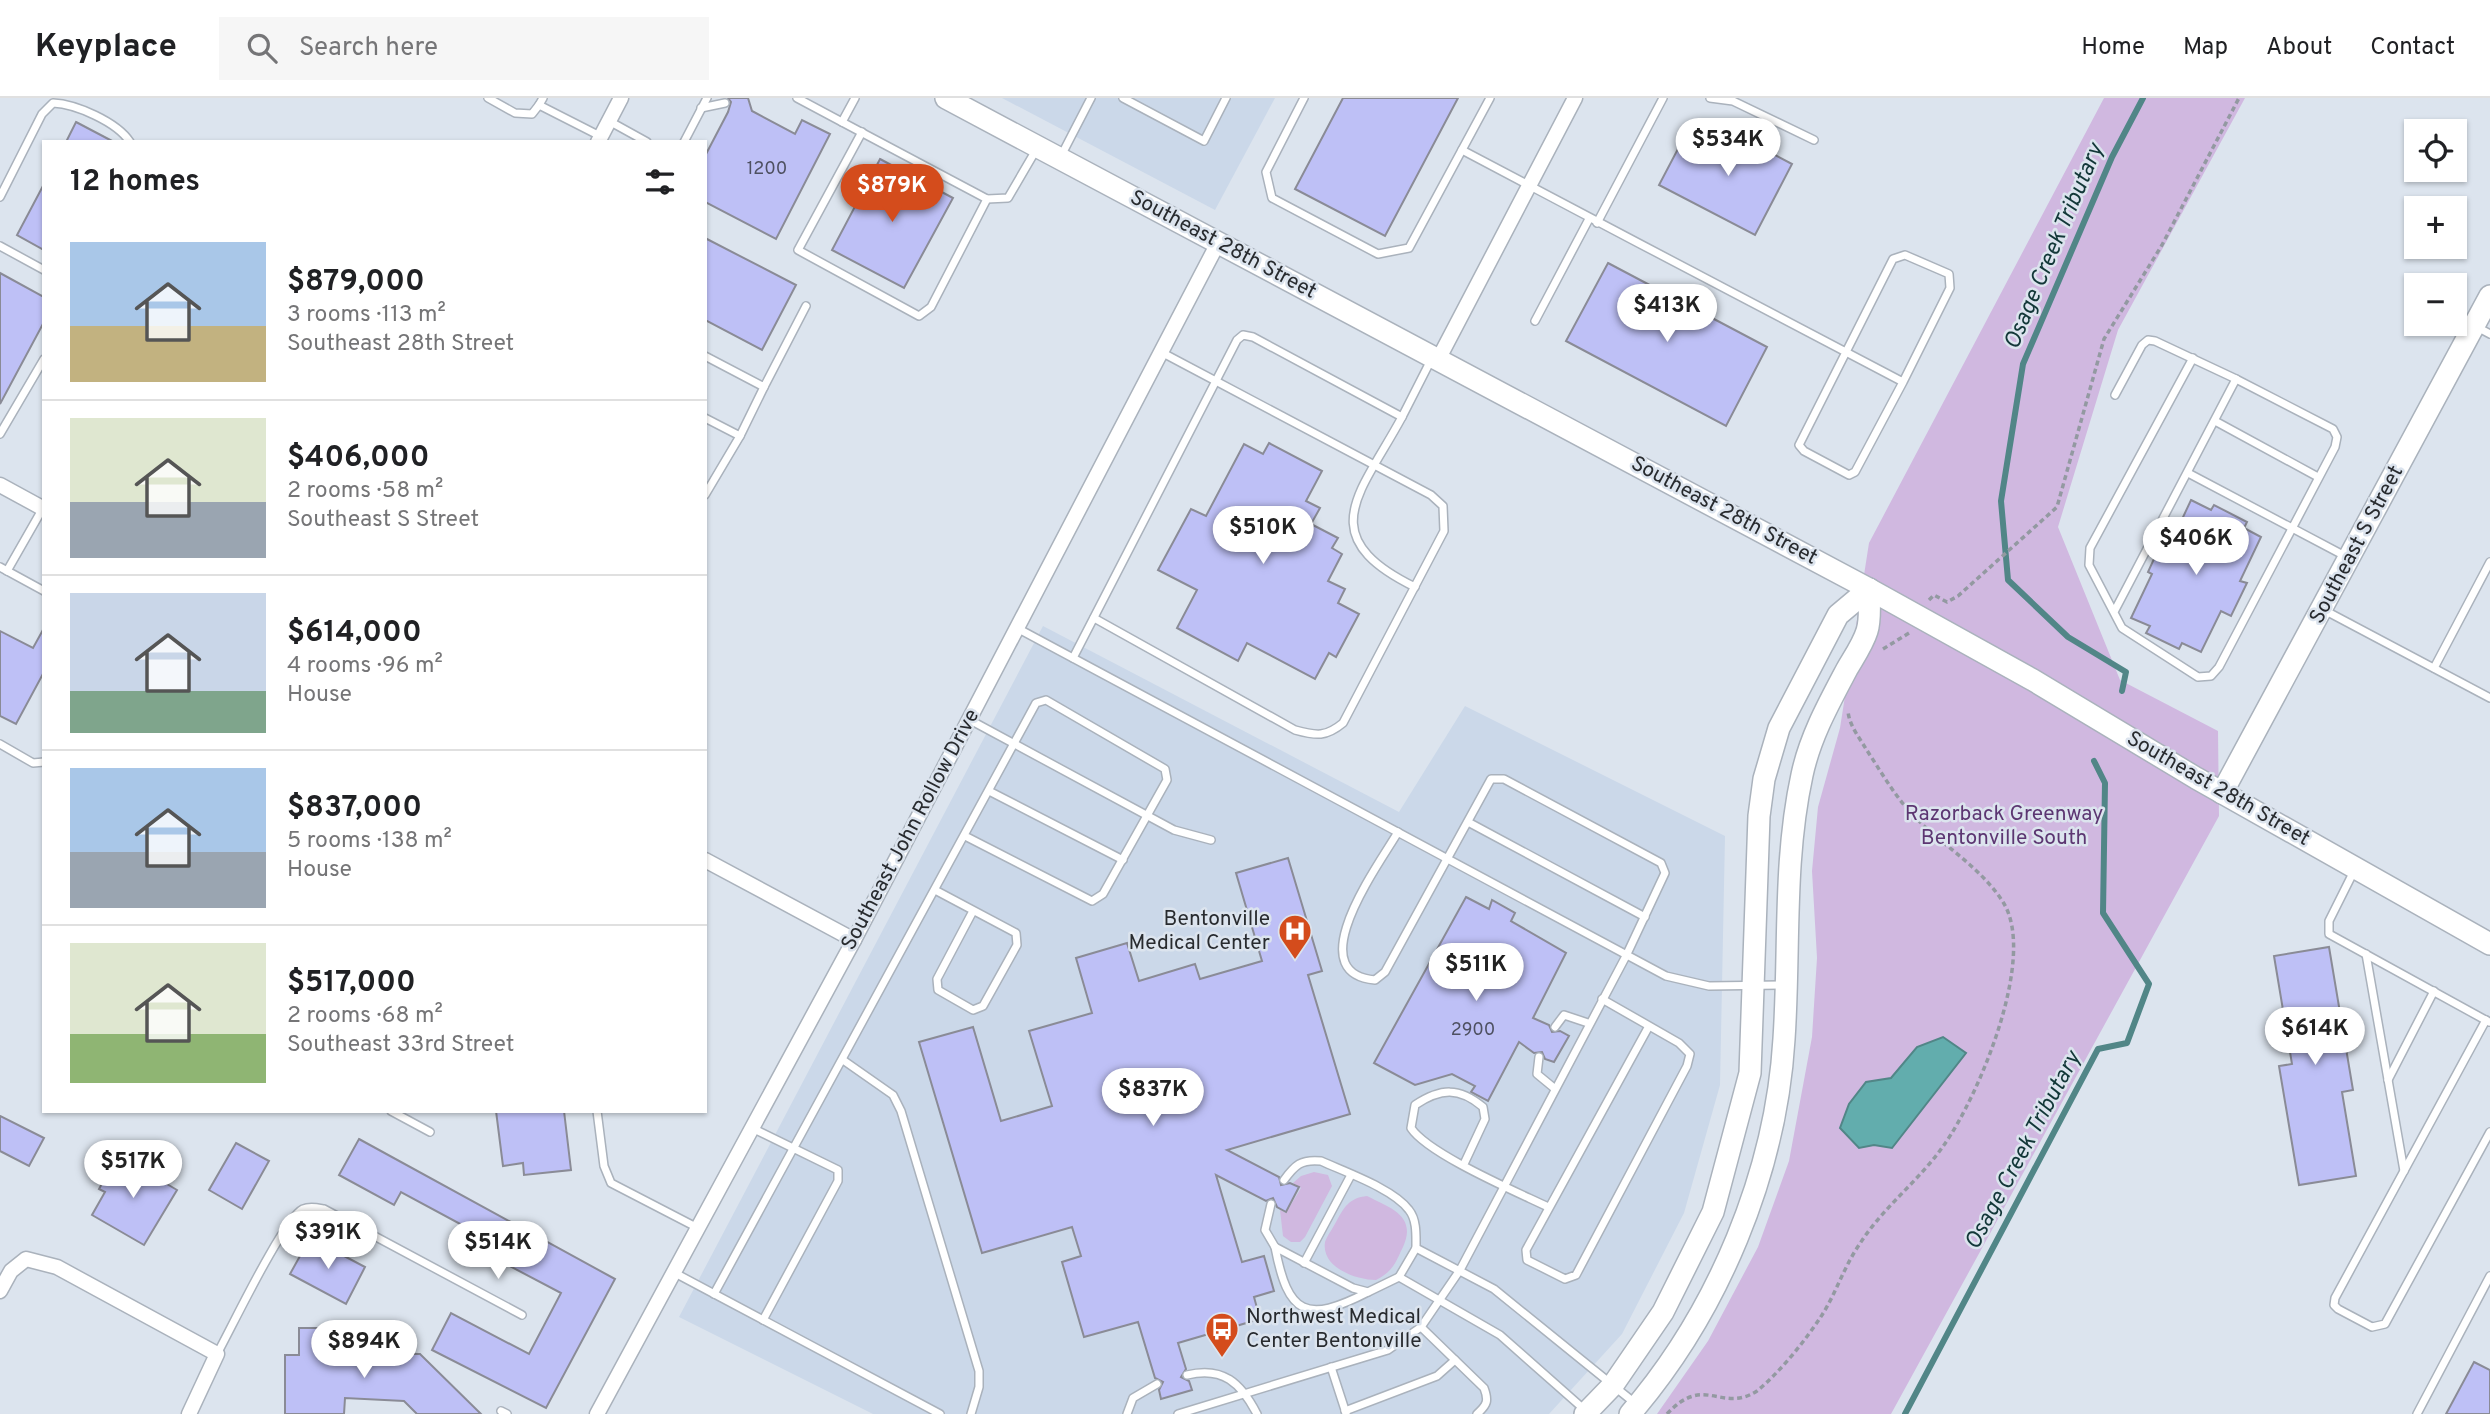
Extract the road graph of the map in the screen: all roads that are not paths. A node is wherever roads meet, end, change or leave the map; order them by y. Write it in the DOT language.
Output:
graph roads {
  1 [pos="488,98"];
  2 [pos="621,98"];
  3 [pos="707,98"];
  4 [pos="797,98"];
  5 [pos="855,98"];
  6 [pos="946,98"];
  7 [pos="1091,98"];
  8 [pos="1123,98"];
  9 [pos="1226,98"];
  10 [pos="1304,98"];
  11 [pos="1490,98"];
  12 [pos="1575,98"];
  13 [pos="1663,98"];
  14 [pos="1710,98"];
  15 [pos="541,101"];
  16 [pos="725,103"];
  17 [pos="701,108"];
  18 [pos="609,121"];
  19 [pos="842,122"];
  20 [pos="862,132"];
  21 [pos="599,139"];
  22 [pos="129,140"];
  23 [pos="643,140"];
  24 [pos="685,140"];
  25 [pos="1814,140"];
  26 [pos="1038,147"];
  27 [pos="1462,150"];
  28 [pos="1059,159"];
  29 [pos="1528,185"];
  30 [pos="0,197"];
  31 [pos="987,199"];
  32 [pos="1589,219"];
  33 [pos="1598,223"];
  34 [pos="1218,243"];
  35 [pos="0,246"];
  36 [pos="42,269"];
  37 [pos="2490,296"];
  38 [pos="806,306"];
  39 [pos="1535,321"];
  40 [pos="2482,330"];
  41 [pos="1161,352"];
  42 [pos="1847,353"];
  43 [pos="707,357"];
  44 [pos="1436,357"];
  45 [pos="2193,358"];
  46 [pos="42,363"];
  47 [pos="2236,379"];
  48 [pos="1215,382"];
  49 [pos="1903,382"];
  50 [pos="764,387"];
  51 [pos="2115,395"];
  52 [pos="0,416"];
  53 [pos="1402,417"];
  54 [pos="707,419"];
  55 [pos="9,421"];
  56 [pos="2215,421"];
  57 [pos="0,435"];
  58 [pos="740,436"];
  59 [pos="1376,466"];
  60 [pos="2188,473"];
  61 [pos="2318,477"];
  62 [pos="0,485"];
  63 [pos="707,492"];
  64 [pos="42,507"];
  65 [pos="42,510"];
  66 [pos="2291,527"];
  67 [pos="2350,558"];
  68 [pos="2490,562"];
  69 [pos="3,569"];
  70 [pos="1415,587"];
  71 [pos="1869,589"];
  72 [pos="42,590"];
  73 [pos="2322,610"];
  74 [pos="2114,612"];
  75 [pos="1094,618"];
  76 [pos="1017,628"];
  77 [pos="1073,658"];
  78 [pos="2434,668"];
  79 [pos="2490,698"];
  80 [pos="969,720"];
  81 [pos="0,744"];
  82 [pos="1015,744"];
  83 [pos="42,762"];
  84 [pos="989,791"];
  85 [pos="2222,793"];
  86 [pos="1148,816"];
  87 [pos="1468,822"];
  88 [pos="1398,832"];
  89 [pos="965,836"];
  90 [pos="1211,841"];
  91 [pos="1448,859"];
  92 [pos="1123,860"];
  93 [pos="707,861"];
  94 [pos="2356,868"];
  95 [pos="935,890"];
  96 [pos="973,911"];
  97 [pos="1645,917"];
  98 [pos="854,940"];
  99 [pos="2490,944"];
  100 [pos="2366,954"];
  101 [pos="1626,956"];
  102 [pos="1787,985"];
  103 [pos="1754,987"];
  104 [pos="2434,991"];
  105 [pos="1602,999"];
  106 [pos="2488,1021"];
  107 [pos="1588,1023"];
  108 [pos="1648,1026"];
  109 [pos="1555,1027"];
  110 [pos="1539,1057"];
  111 [pos="843,1060"];
  112 [pos="2388,1080"];
  113 [pos="1553,1088"];
  114 [pos="395,1113"];
  115 [pos="597,1113"];
  116 [pos="751,1128"];
  117 [pos="430,1132"];
  118 [pos="2490,1132"];
  119 [pos="795,1149"];
  120 [pos="1464,1164"];
  121 [pos="2404,1172"];
  122 [pos="1351,1175"];
  123 [pos="1284,1180"];
  124 [pos="1502,1185"];
  125 [pos="1271,1203"];
  126 [pos="1548,1207"];
  127 [pos="696,1227"];
  128 [pos="1275,1247"];
  129 [pos="1416,1248"];
  130 [pos="1304,1263"];
  131 [pos="1460,1270"];
  132 [pos="672,1271"];
  133 [pos="2490,1276"];
  134 [pos="1399,1277"];
  135 [pos="0,1291"];
  136 [pos="1368,1292"];
  137 [pos="714,1294"];
  138 [pos="1440,1302"];
  139 [pos="522,1315"];
  140 [pos="763,1320"];
  141 [pos="1422,1327"];
  142 [pos="217,1354"];
  143 [pos="1455,1360"];
  144 [pos="1331,1367"];
  145 [pos="1187,1375"];
  146 [pos="1157,1384"];
  147 [pos="1613,1385"];
  148 [pos="1245,1393"];
  149 [pos="1634,1409"];
  150 [pos="1345,1413"];
  151 [pos="1587,1413"];
  152 [pos="189,1414"];
  153 [pos="597,1414"];
  154 [pos="940,1414"];
  155 [pos="971,1414"];
  156 [pos="1127,1414"];
  157 [pos="1178,1414"];
  158 [pos="1257,1414"];
  159 [pos="1478,1414"];
  160 [pos="2417,1414"];
  1 -- 15 [label="lane"];
  2 -- 18 [label="street"];
  3 -- 17 [label="lane"];
  4 -- 19 [label="lane"];
  5 -- 19 [label="lane"];
  6 -- 26 [label="main road, Southeast 28th Street"];
  7 -- 28 [label="lane"];
  8 -- 9 [label="lane"];
  10 -- 27 [label="lane"];
  11 -- 27 [label="lane"];
  12 -- 29 [label="street"];
  13 -- 33 [label="lane"];
  14 -- 25 [label="lane"];
  15 -- 21 [label="lane"];
  16 -- 17 [label="lane"];
  17 -- 24 [label="lane"];
  18 -- 21 [label="street"];
  18 -- 23 [label="lane"];
  19 -- 20 [label="lane"];
  20 -- 31 [label="lane"];
  20 -- 31 [label="lane"];
  22 -- 30 [label="lane"];
  26 -- 28 [label="main road, Southeast 28th Street"];
  26 -- 31 [label="lane"];
  27 -- 29 [label="lane"];
  28 -- 34 [label="main road, Southeast 28th Street"];
  29 -- 32 [label="lane"];
  29 -- 44 [label="street"];
  32 -- 33 [label="lane"];
  32 -- 39 [label="lane"];
  33 -- 42 [label="lane"];
  34 -- 41 [label="street, Southeast John Rollow Drive"];
  34 -- 44 [label="main road, Southeast 28th Street"];
  35 -- 36 [label="lane"];
  37 -- 40 [label="main road, Southeast S Street"];
  38 -- 50 [label="lane"];
  40 -- 67 [label="main road, Southeast S Street"];
  41 -- 48 [label="lane"];
  41 -- 76 [label="street, Southeast John Rollow Drive"];
  42 -- 49 [label="lane"];
  42 -- 49 [label="lane"];
  42 -- 49 [label="lane"];
  43 -- 50 [label="lane"];
  44 -- 53 [label="lane"];
  44 -- 71 [label="main road, Southeast 28th Street"];
  45 -- 47 [label="lane"];
  45 -- 51 [label="lane"];
  45 -- 74 [label="lane"];
  46 -- 55 [label="lane"];
  47 -- 56 [label="lane"];
  47 -- 61 [label="lane"];
  48 -- 53 [label="lane"];
  48 -- 59 [label="lane"];
  48 -- 75 [label="lane"];
  50 -- 58 [label="lane"];
  52 -- 55 [label="lane"];
  53 -- 59 [label="lane"];
  54 -- 58 [label="lane"];
  55 -- 57 [label="lane"];
  56 -- 60 [label="lane"];
  56 -- 61 [label="lane"];
  58 -- 63 [label="lane"];
  59 -- 70 [label="lane"];
  59 -- 70 [label="lane"];
  60 -- 66 [label="lane"];
  60 -- 74 [label="lane"];
  61 -- 66 [label="lane"];
  62 -- 64 [label="street"];
  65 -- 69 [label="lane"];
  66 -- 67 [label="lane"];
  66 -- 74 [label="lane"];
  67 -- 73 [label="main road, Southeast S Street"];
  68 -- 78 [label="lane"];
  69 -- 72 [label="lane"];
  70 -- 75 [label="lane"];
  71 -- 85 [label="main road, Southeast 28th Street"];
  71 -- 102 [label="main road"];
  71 -- 103 [label="main road"];
  73 -- 78 [label="lane"];
  73 -- 85 [label="main road, Southeast S Street"];
  75 -- 77 [label="lane"];
  76 -- 77 [label="lane"];
  76 -- 80 [label="street, Southeast John Rollow Drive"];
  77 -- 88 [label="lane"];
  78 -- 79 [label="lane"];
  80 -- 82 [label="lane"];
  80 -- 98 [label="street, Southeast John Rollow Drive"];
  81 -- 83 [label="lane"];
  82 -- 84 [label="lane"];
  82 -- 86 [label="lane"];
  82 -- 86 [label="lane"];
  84 -- 89 [label="lane"];
  84 -- 92 [label="lane"];
  85 -- 94 [label="main road, Southeast 28th Street"];
  86 -- 90 [label="lane"];
  86 -- 92 [label="lane"];
  87 -- 91 [label="lane"];
  87 -- 97 [label="lane"];
  87 -- 97 [label="lane"];
  88 -- 91 [label="lane"];
  88 -- 91 [label="lane"];
  89 -- 92 [label="lane"];
  89 -- 95 [label="lane"];
  91 -- 101 [label="lane"];
  93 -- 98 [label="street"];
  94 -- 99 [label="main road, Southeast 28th Street"];
  94 -- 100 [label="lane"];
  95 -- 96 [label="lane"];
  95 -- 111 [label="lane"];
  96 -- 96 [label="lane"];
  97 -- 101 [label="lane"];
  98 -- 116 [label="street, Southeast John Rollow Drive"];
  100 -- 104 [label="lane"];
  100 -- 112 [label="lane"];
  101 -- 103 [label="lane"];
  101 -- 105 [label="lane"];
  102 -- 103 [label="lane"];
  102 -- 149 [label="main road"];
  103 -- 147 [label="main road"];
  104 -- 106 [label="lane"];
  104 -- 112 [label="lane"];
  105 -- 107 [label="lane"];
  105 -- 108 [label="lane"];
  106 -- 121 [label="lane"];
  107 -- 109 [label="lane"];
  107 -- 113 [label="lane"];
  108 -- 126 [label="lane"];
  108 -- 126 [label="lane"];
  110 -- 113 [label="lane"];
  111 -- 119 [label="lane"];
  111 -- 155 [label="lane"];
  112 -- 121 [label="lane"];
  113 -- 124 [label="lane"];
  114 -- 117 [label="lane"];
  115 -- 127 [label="lane"];
  116 -- 119 [label="lane"];
  116 -- 127 [label="street, Southeast John Rollow Drive"];
  118 -- 121 [label="lane"];
  119 -- 137 [label="lane"];
  119 -- 140 [label="lane"];
  120 -- 120 [label="lane"];
  120 -- 124 [label="lane"];
  122 -- 123 [label="lane"];
  122 -- 129 [label="lane"];
  122 -- 130 [label="lane"];
  124 -- 126 [label="lane"];
  124 -- 131 [label="lane"];
  125 -- 128 [label="lane"];
  127 -- 132 [label="street, Southeast John Rollow Drive"];
  128 -- 130 [label="lane"];
  128 -- 136 [label="lane"];
  129 -- 131 [label="lane"];
  129 -- 134 [label="lane"];
  130 -- 136 [label="lane"];
  131 -- 138 [label="lane"];
  131 -- 147 [label="lane"];
  132 -- 137 [label="lane"];
  132 -- 153 [label="street, Southeast John Rollow Drive"];
  133 -- 160 [label="lane"];
  134 -- 136 [label="lane"];
  134 -- 138 [label="lane"];
  135 -- 142 [label="street"];
  137 -- 140 [label="lane"];
  138 -- 141 [label="lane"];
  138 -- 151 [label="lane"];
  139 -- 142 [label="lane"];
  140 -- 154 [label="lane"];
  141 -- 143 [label="lane"];
  141 -- 144 [label="lane"];
  142 -- 152 [label="street"];
  143 -- 150 [label="lane"];
  143 -- 159 [label="lane"];
  144 -- 148 [label="lane"];
  144 -- 150 [label="lane"];
  145 -- 148 [label="lane"];
  146 -- 156 [label="lane"];
  147 -- 149 [label="lane"];
  147 -- 151 [label="main road"];
  148 -- 157 [label="lane"];
  148 -- 158 [label="lane"];
}
